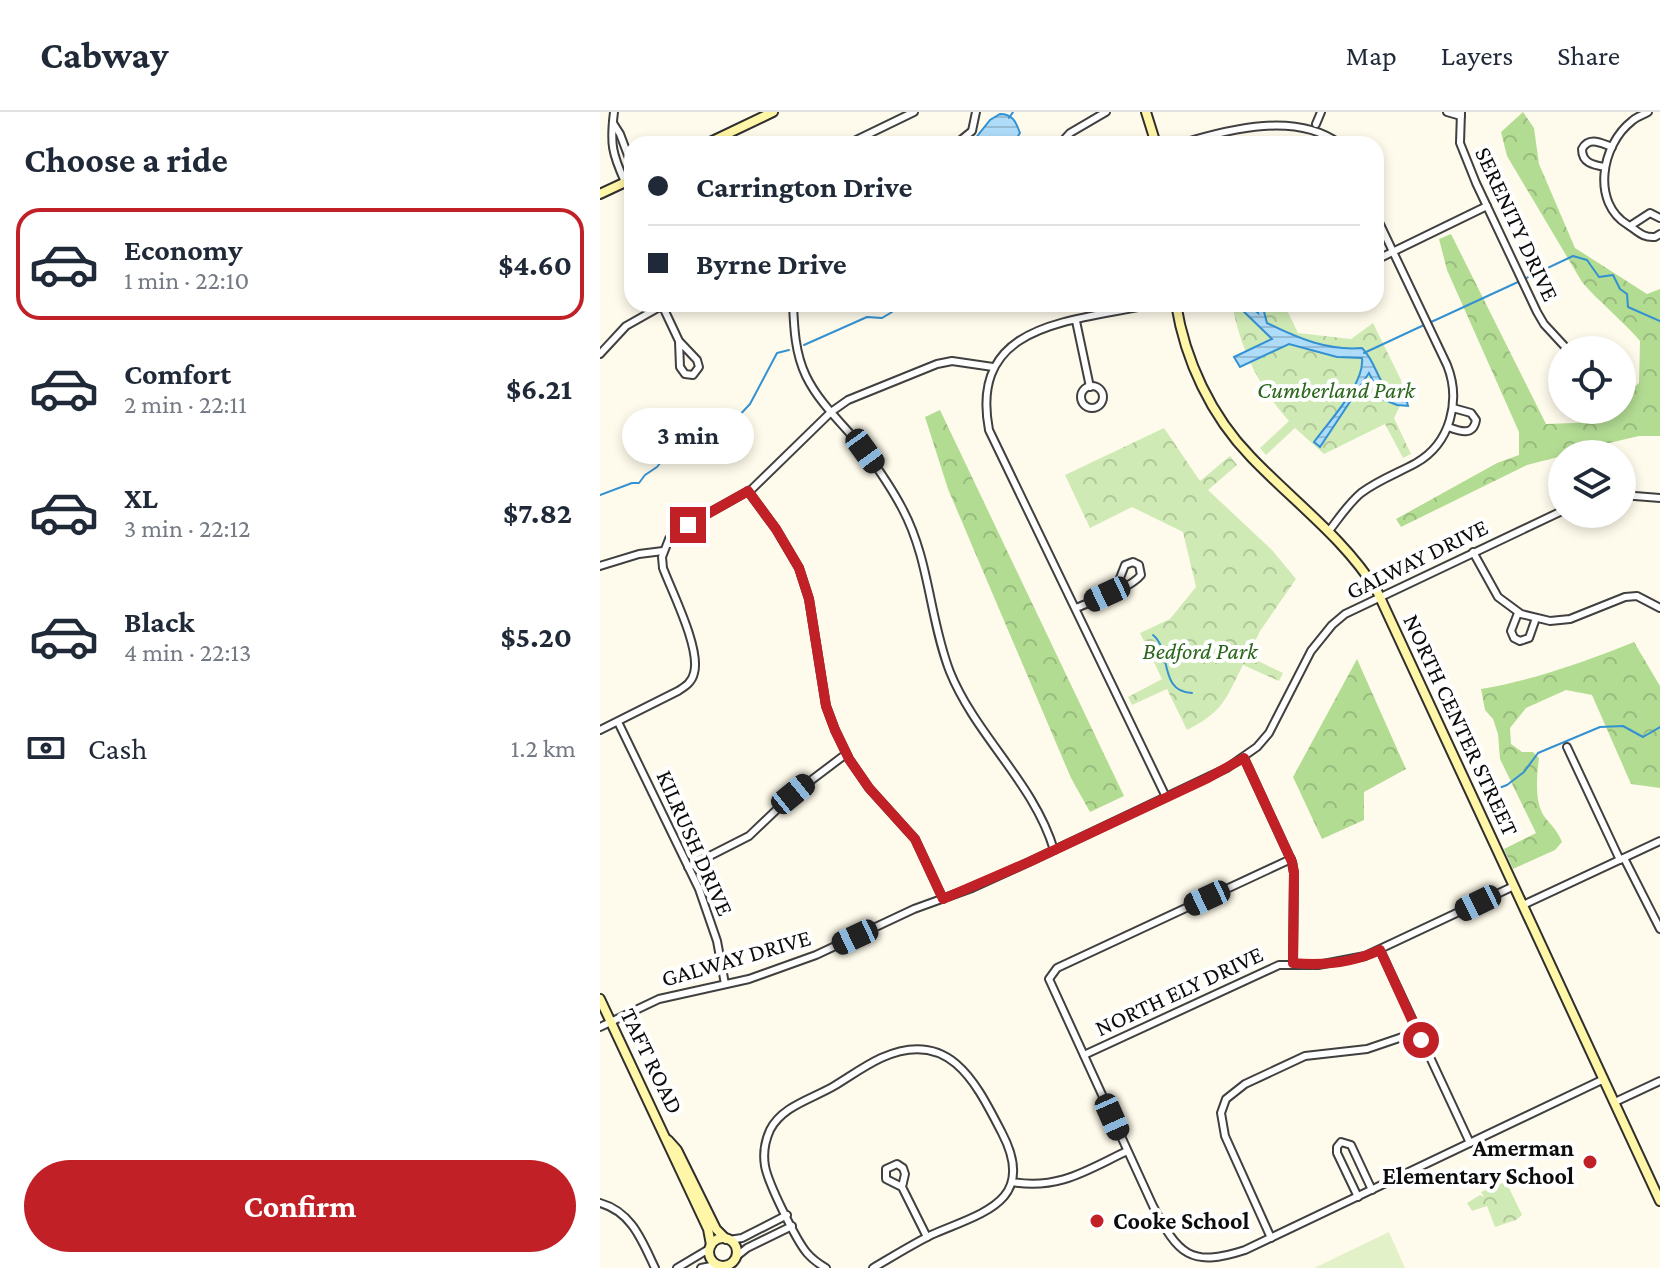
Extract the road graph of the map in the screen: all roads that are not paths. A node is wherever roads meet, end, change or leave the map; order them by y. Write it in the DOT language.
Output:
graph roads {
  1 [pos="614,112"];
  2 [pos="773,112"];
  3 [pos="914,112"];
  4 [pos="976,112"];
  5 [pos="1106,112"];
  6 [pos="1146,112"];
  7 [pos="1321,112"];
  8 [pos="1447,112"];
  9 [pos="1648,112"];
  10 [pos="1461,114"];
  11 [pos="1278,116"];
  12 [pos="1307,120"];
  13 [pos="613,123"];
  14 [pos="1316,124"];
  15 [pos="731,136"];
  16 [pos="864,136"];
  17 [pos="966,136"];
  18 [pos="1067,136"];
  19 [pos="1154,136"];
  20 [pos="1208,136"];
  21 [pos="1330,136"];
  22 [pos="624,145"];
  23 [pos="1612,147"];
  24 [pos="1605,167"];
  25 [pos="624,170"];
  26 [pos="624,183"];
  27 [pos="600,194"];
  28 [pos="1487,206"];
  29 [pos="1660,218"];
  30 [pos="1630,226"];
  31 [pos="1384,232"];
  32 [pos="1660,234"];
  33 [pos="1393,251"];
  34 [pos="1384,256"];
  35 [pos="650,312"];
  36 [pos="667,312"];
  37 [pos="794,312"];
  38 [pos="1116,312"];
  39 [pos="1178,312"];
  40 [pos="1076,321"];
  41 [pos="1555,336"];
  42 [pos="679,341"];
  43 [pos="600,354"];
  44 [pos="993,367"];
  45 [pos="1090,387"];
  46 [pos="1453,408"];
  47 [pos="831,412"];
  48 [pos="1448,427"];
  49 [pos="748,491"];
  50 [pos="1636,496"];
  51 [pos="1660,498"];
  52 [pos="1548,517"];
  53 [pos="1329,531"];
  54 [pos="663,551"];
  55 [pos="1473,552"];
  56 [pos="600,566"];
  57 [pos="1107,594"];
  58 [pos="1379,596"];
  59 [pos="1076,608"];
  60 [pos="1660,608"];
  61 [pos="1518,613"];
  62 [pos="1536,618"];
  63 [pos="618,722"];
  64 [pos="600,730"];
  65 [pos="1567,747"];
  66 [pos="846,754"];
  67 [pos="1244,758"];
  68 [pos="1166,797"];
  69 [pos="1660,841"];
  70 [pos="1054,850"];
  71 [pos="1291,859"];
  72 [pos="1622,859"];
  73 [pos="688,867"];
  74 [pos="1514,886"];
  75 [pos="943,899"];
  76 [pos="1523,905"];
  77 [pos="1660,929"];
  78 [pos="1380,950"];
  79 [pos="1293,963"];
  80 [pos="725,984"];
  81 [pos="600,999"];
  82 [pos="610,1021"];
  83 [pos="600,1027"];
  84 [pos="1417,1032"];
  85 [pos="1084,1055"];
  86 [pos="1604,1079"];
  87 [pos="1660,1081"];
  88 [pos="1615,1102"];
  89 [pos="667,1140"];
  90 [pos="1470,1143"];
  91 [pos="1127,1151"];
  92 [pos="1012,1182"];
  93 [pos="902,1187"];
  94 [pos="1372,1190"];
  95 [pos="1358,1197"];
  96 [pos="1660,1201"];
  97 [pos="600,1203"];
  98 [pos="787,1215"];
  99 [pos="792,1226"];
  100 [pos="927,1237"];
  101 [pos="1271,1238"];
  102 [pos="728,1239"];
  103 [pos="710,1247"];
  104 [pos="736,1261"];
  105 [pos="720,1266"];
  106 [pos="655,1268"];
  107 [pos="677,1268"];
  108 [pos="701,1268"];
  109 [pos="826,1268"];
  110 [pos="873,1268"];
  1 -- 13 [label="street"];
  2 -- 15 [label="street"];
  3 -- 16 [label="street"];
  4 -- 17 [label="street"];
  5 -- 18 [label="street"];
  6 -- 19 [label="street"];
  7 -- 14 [label="street"];
  8 -- 10 [label="street"];
  9 -- 23 [label="street"];
  10 -- 28 [label="street, SERENITY DRIVE"];
  11 -- 20 [label="street"];
  12 -- 14 [label="street"];
  13 -- 22 [label="street"];
  13 -- 25 [label="street"];
  14 -- 21 [label="street"];
  23 -- 24 [label="street"];
  23 -- 24 [label="street"];
  24 -- 30 [label="street"];
  26 -- 27 [label="street"];
  28 -- 33 [label="street"];
  28 -- 41 [label="street, SERENITY DRIVE"];
  29 -- 30 [label="street"];
  30 -- 32 [label="street"];
  31 -- 33 [label="street"];
  33 -- 34 [label="street"];
  33 -- 46 [label="street"];
  35 -- 43 [label="street"];
  36 -- 42 [label="street"];
  37 -- 47 [label="street"];
  38 -- 40 [label="street"];
  39 -- 53 [label="street, NORTH CENTER STREET"];
  40 -- 44 [label="street"];
  40 -- 45 [label="street"];
  42 -- 42 [label="street"];
  44 -- 47 [label="street"];
  44 -- 59 [label="street"];
  46 -- 48 [label="street"];
  46 -- 48 [label="street"];
  47 -- 49 [label="street"];
  47 -- 70 [label="street"];
  48 -- 53 [label="street"];
  49 -- 54 [label="street"];
  49 -- 66 [label="street"];
  50 -- 51 [label="street"];
  52 -- 55 [label="street, GALWAY DRIVE"];
  53 -- 58 [label="street, NORTH CENTER STREET"];
  54 -- 56 [label="street"];
  54 -- 63 [label="street"];
  55 -- 58 [label="street, GALWAY DRIVE"];
  55 -- 61 [label="street"];
  57 -- 57 [label="street"];
  57 -- 59 [label="street"];
  58 -- 67 [label="street, GALWAY DRIVE"];
  58 -- 74 [label="street, NORTH CENTER STREET"];
  59 -- 68 [label="street"];
  60 -- 62 [label="street"];
  61 -- 62 [label="street"];
  61 -- 62 [label="street"];
  63 -- 64 [label="street"];
  63 -- 73 [label="street, KILRUSH DRIVE"];
  65 -- 72 [label="street"];
  66 -- 73 [label="street"];
  66 -- 75 [label="street"];
  67 -- 68 [label="street, GALWAY DRIVE"];
  67 -- 71 [label="street"];
  68 -- 70 [label="street, GALWAY DRIVE"];
  69 -- 72 [label="street"];
  70 -- 75 [label="street, GALWAY DRIVE"];
  71 -- 79 [label="street"];
  71 -- 85 [label="street"];
  72 -- 76 [label="street"];
  72 -- 77 [label="street"];
  73 -- 80 [label="street, KILRUSH DRIVE"];
  74 -- 76 [label="street, NORTH CENTER STREET"];
  74 -- 78 [label="street, NORTH ELY DRIVE"];
  75 -- 80 [label="street, GALWAY DRIVE"];
  76 -- 86 [label="street, NORTH CENTER STREET"];
  78 -- 79 [label="street, NORTH ELY DRIVE"];
  78 -- 84 [label="street"];
  79 -- 85 [label="street, NORTH ELY DRIVE"];
  80 -- 82 [label="street, GALWAY DRIVE"];
  81 -- 82 [label="street, TAFT ROAD"];
  82 -- 83 [label="street, GALWAY DRIVE"];
  82 -- 89 [label="street, TAFT ROAD"];
  84 -- 90 [label="street"];
  84 -- 101 [label="street"];
  85 -- 91 [label="street"];
  86 -- 88 [label="street, NORTH CENTER STREET"];
  86 -- 90 [label="street"];
  87 -- 88 [label="street"];
  88 -- 96 [label="street, NORTH CENTER STREET"];
  89 -- 102 [label="street, TAFT ROAD"];
  89 -- 103 [label="street, TAFT ROAD"];
  90 -- 94 [label="street"];
  91 -- 92 [label="street"];
  91 -- 101 [label="street"];
  92 -- 98 [label="street"];
  92 -- 100 [label="street"];
  93 -- 100 [label="street"];
  94 -- 95 [label="street"];
  94 -- 95 [label="street"];
  95 -- 101 [label="street"];
  97 -- 106 [label="street"];
  98 -- 99 [label="street"];
  98 -- 102 [label="street"];
  99 -- 104 [label="street"];
  99 -- 109 [label="street"];
  100 -- 110 [label="street"];
  102 -- 103 [label="street"];
  102 -- 104 [label="street"];
  103 -- 105 [label="street"];
  103 -- 107 [label="street"];
  104 -- 105 [label="street"];
  105 -- 108 [label="street"];
}
